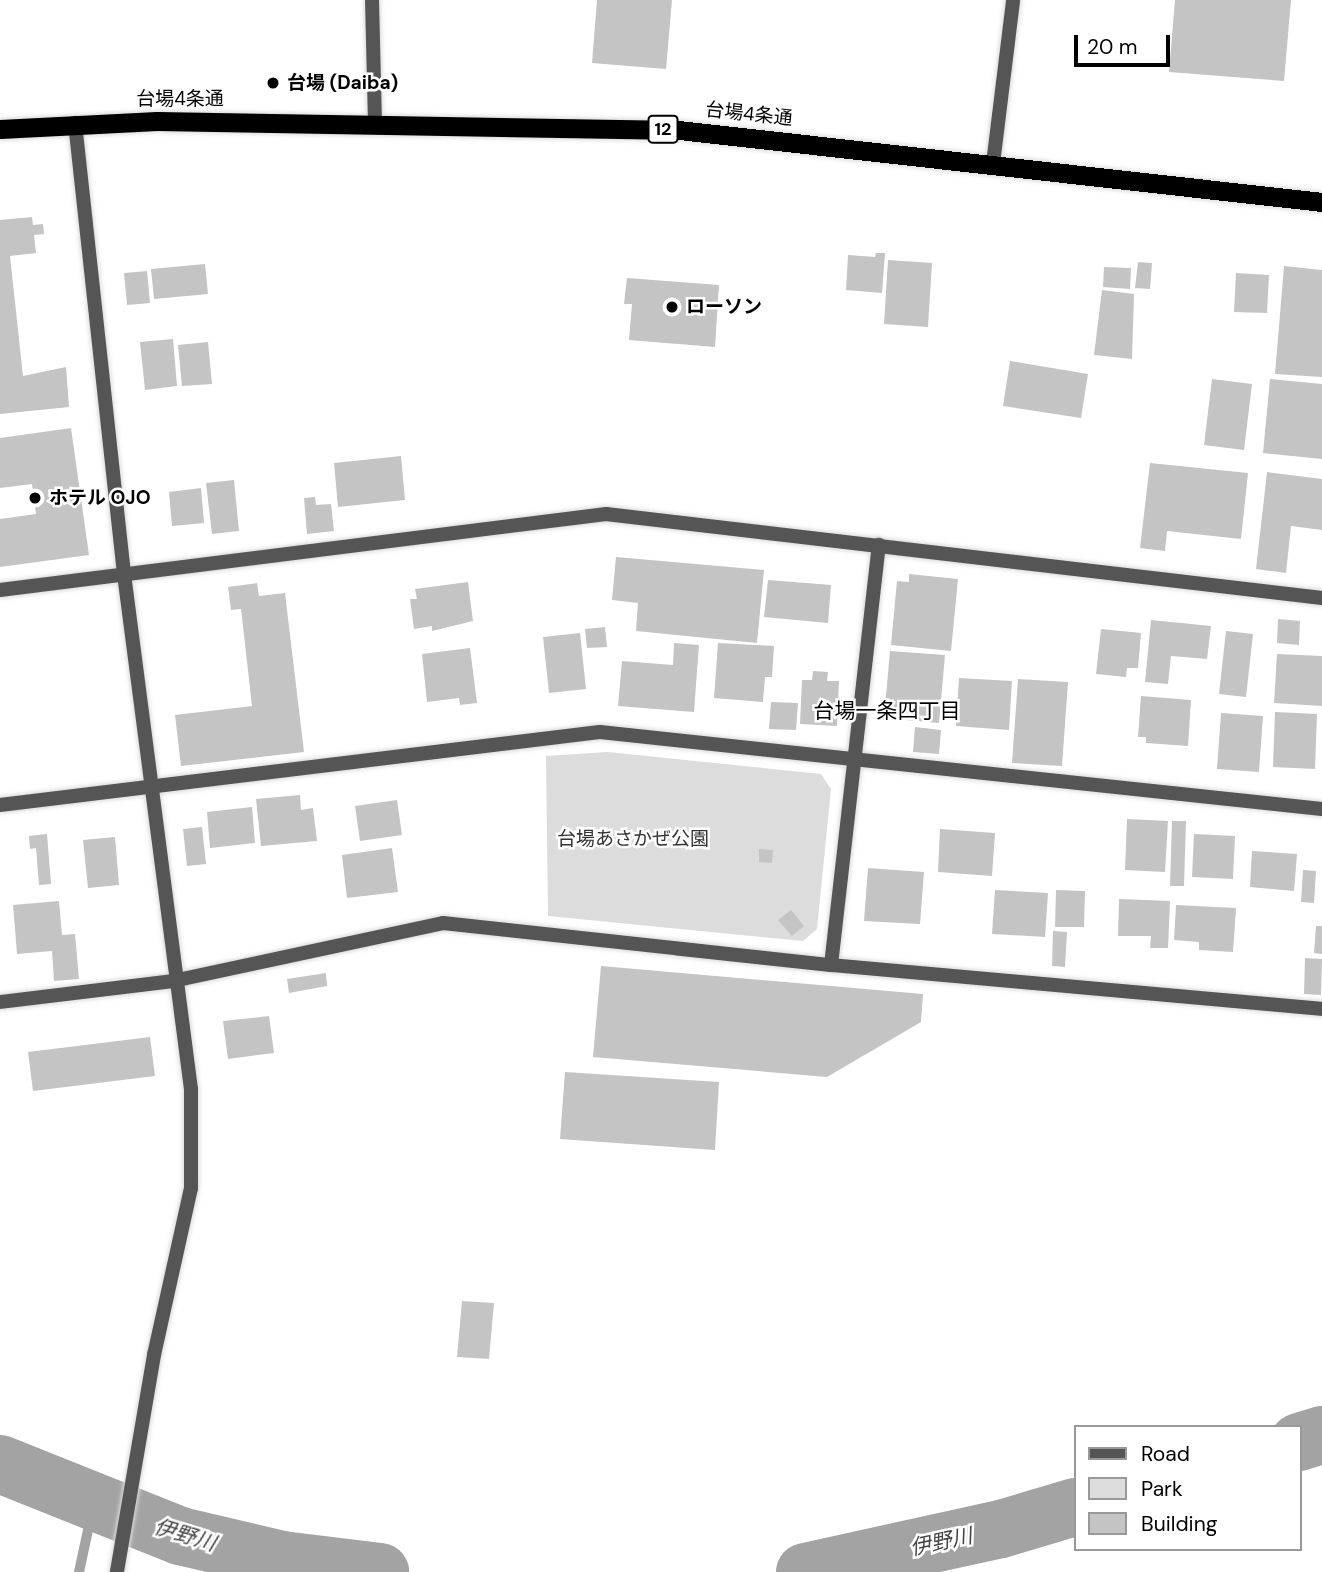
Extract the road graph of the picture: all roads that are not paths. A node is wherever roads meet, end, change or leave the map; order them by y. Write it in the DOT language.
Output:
graph roads {
  1 [pos="372,0"];
  2 [pos="1013,0"];
  3 [pos="375,122"];
  4 [pos="75,123"];
  5 [pos="0,129"];
  6 [pos="993,164"];
  7 [pos="1322,202"];
  8 [pos="879,545"];
  9 [pos="124,574"];
  10 [pos="0,590"];
  11 [pos="1322,597"];
  12 [pos="857,757"];
  13 [pos="151,785"];
  14 [pos="0,805"];
  15 [pos="1322,809"];
  16 [pos="831,965"];
  17 [pos="173,981"];
  18 [pos="0,1002"];
  19 [pos="1322,1009"];
  20 [pos="117,1572"];
  1 -- 3 [label="street"];
  2 -- 6 [label="street"];
  3 -- 4 [label="highway, 台場4条通 / 12"];
  3 -- 6 [label="highway, 台場4条通 / 12"];
  4 -- 5 [label="highway, 台場4条通 / 12"];
  4 -- 9 [label="street"];
  6 -- 7 [label="highway, 台場4条通 / 12"];
  8 -- 9 [label="street"];
  8 -- 11 [label="street"];
  8 -- 12 [label="street"];
  9 -- 10 [label="street"];
  9 -- 13 [label="street"];
  12 -- 13 [label="street"];
  12 -- 15 [label="street"];
  12 -- 16 [label="street"];
  13 -- 14 [label="street"];
  13 -- 17 [label="street"];
  16 -- 17 [label="street"];
  16 -- 19 [label="street"];
  17 -- 18 [label="street"];
  17 -- 20 [label="street"];
}
